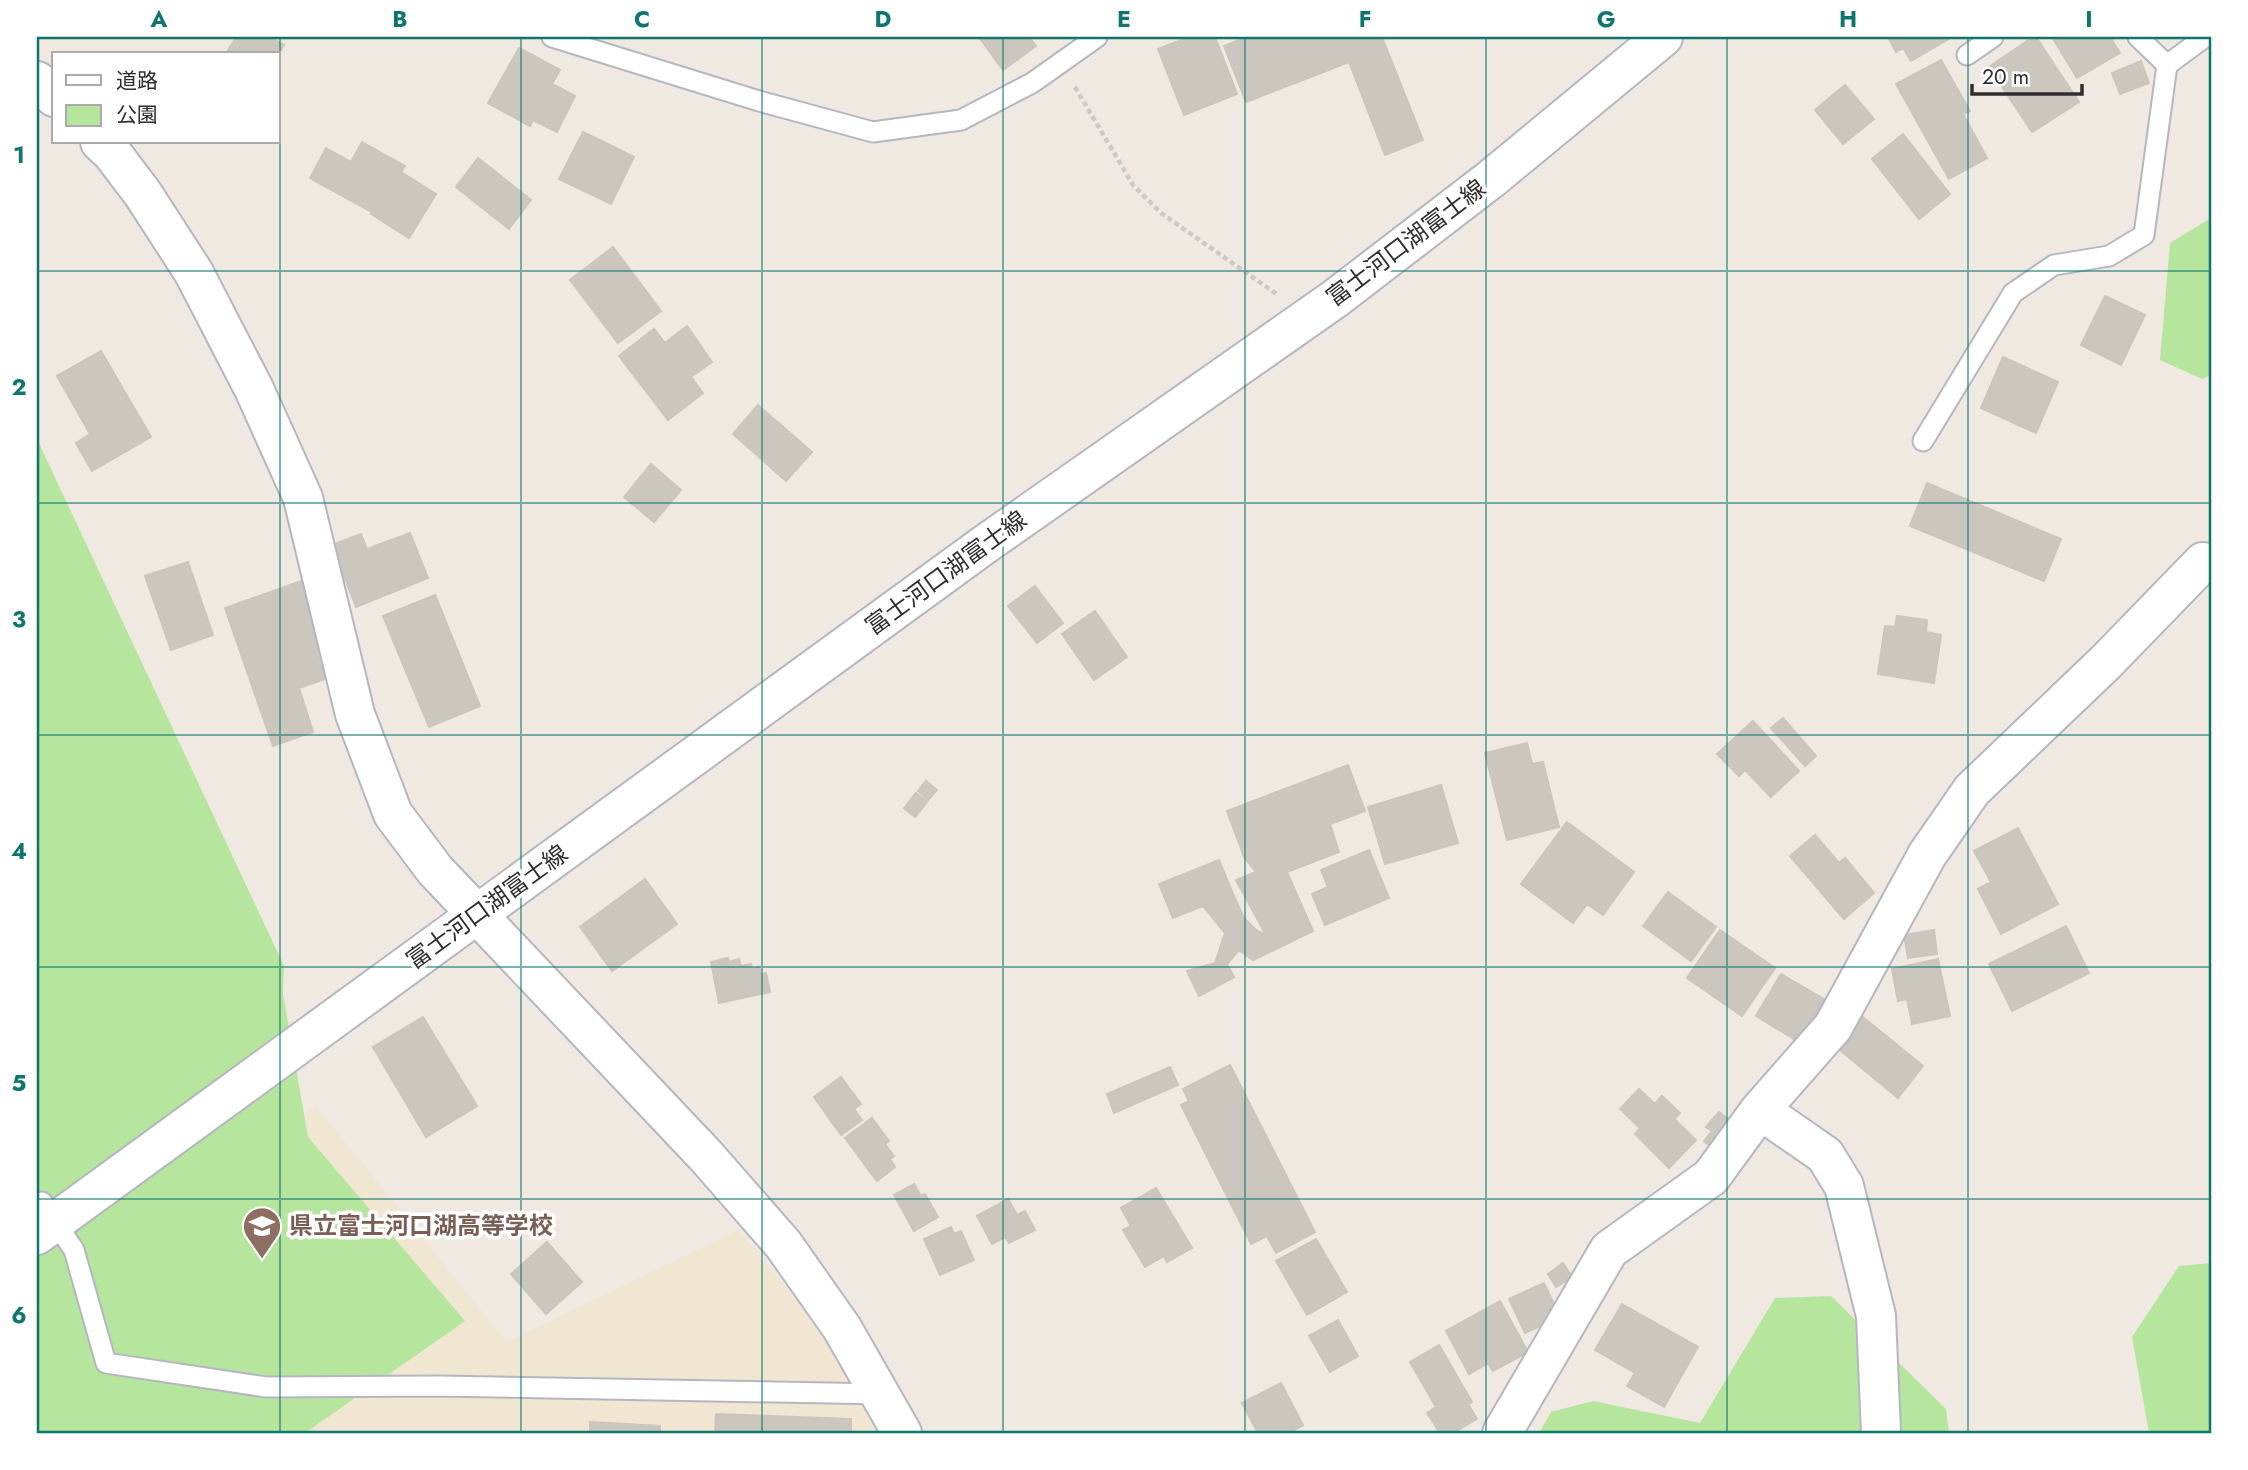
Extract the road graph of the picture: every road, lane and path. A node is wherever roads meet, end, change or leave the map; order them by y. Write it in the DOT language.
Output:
graph roads {
  1 [pos="552,37"];
  2 [pos="1097,37"];
  3 [pos="1663,37"];
  4 [pos="1993,37"];
  5 [pos="2138,37"];
  6 [pos="2205,37"];
  7 [pos="1967,55"];
  8 [pos="1061,62"];
  9 [pos="2167,65"];
  10 [pos="37,81"];
  11 [pos="52,95"];
  12 [pos="102,144"];
  13 [pos="1310,316"];
  14 [pos="1923,441"];
  15 [pos="2211,563"];
  16 [pos="477,915"];
  17 [pos="1760,1111"];
  18 [pos="43,1216"];
  19 [pos="882,1394"];
  20 [pos="902,1433"];
  21 [pos="1502,1433"];
  22 [pos="1881,1433"];
  1 -- 8 [label="lane"];
  2 -- 8 [label="lane"];
  3 -- 13 [label="street, 富士河口湖富士線"];
  4 -- 7 [label="lane"];
  5 -- 9 [label="lane"];
  6 -- 9 [label="lane"];
  8 -- 13 [label="path"];
  9 -- 14 [label="lane"];
  10 -- 11 [label="street"];
  12 -- 16 [label="street"];
  13 -- 16 [label="street, 富士河口湖富士線"];
  15 -- 17 [label="street"];
  16 -- 18 [label="street, 富士河口湖富士線"];
  16 -- 19 [label="street"];
  17 -- 21 [label="street"];
  17 -- 22 [label="street"];
  18 -- 19 [label="lane"];
  19 -- 20 [label="street"];
}
